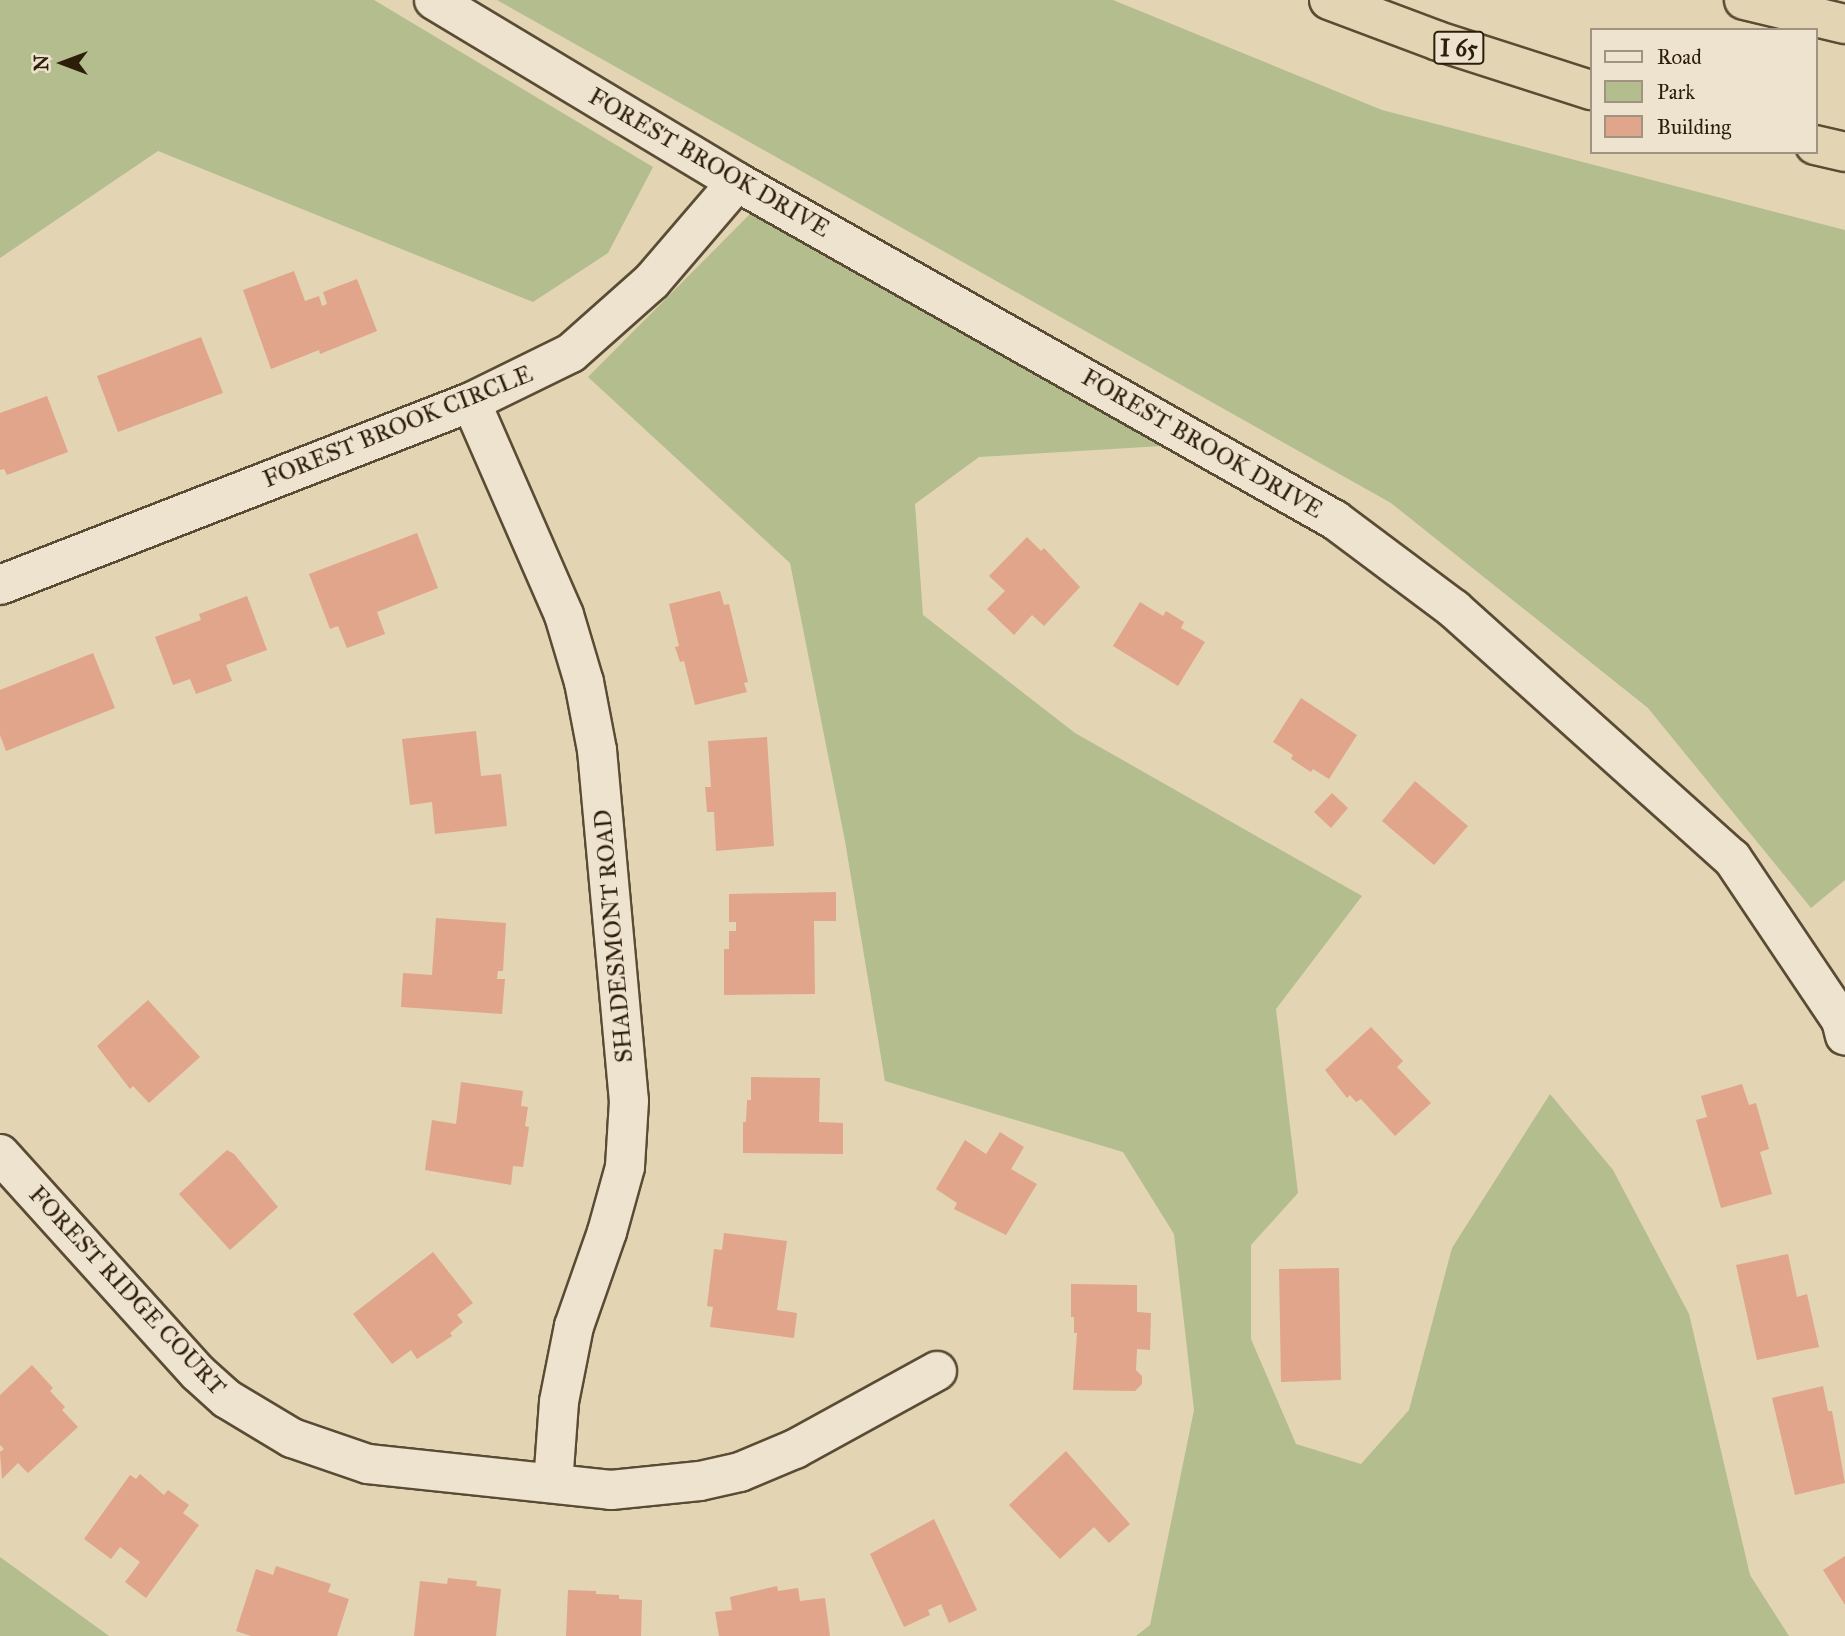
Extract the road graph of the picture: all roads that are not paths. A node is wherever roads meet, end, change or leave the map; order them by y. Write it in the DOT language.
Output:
graph roads {
  1 [pos="434,0"];
  2 [pos="1329,0"];
  3 [pos="1744,0"];
  4 [pos="1845,24"];
  5 [pos="1590,90"];
  6 [pos="1817,145"];
  7 [pos="1845,152"];
  8 [pos="737,182"];
  9 [pos="471,402"];
  10 [pos="0,585"];
  11 [pos="1845,1036"];
  12 [pos="0,1154"];
  13 [pos="937,1371"];
  14 [pos="553,1483"];
  1 -- 8 [label="street, FOREST BROOK DRIVE"];
  2 -- 5 [label="highway, I 65"];
  3 -- 4 [label="highway"];
  6 -- 7 [label="highway"];
  8 -- 9 [label="street, FOREST BROOK CIRCLE"];
  8 -- 11 [label="street, FOREST BROOK DRIVE"];
  9 -- 10 [label="street, FOREST BROOK CIRCLE"];
  9 -- 14 [label="street, SHADESMONT ROAD"];
  12 -- 14 [label="street, FOREST RIDGE COURT"];
  13 -- 14 [label="street, FOREST RIDGE COURT"];
}
